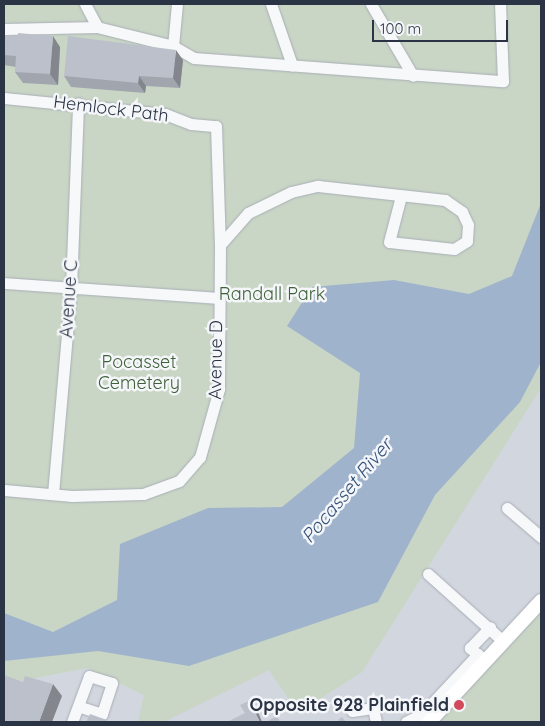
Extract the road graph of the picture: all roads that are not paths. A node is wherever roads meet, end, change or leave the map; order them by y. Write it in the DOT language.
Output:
graph roads {
  1 [pos="85,4"];
  2 [pos="177,4"];
  3 [pos="271,4"];
  4 [pos="371,4"];
  5 [pos="500,4"];
  6 [pos="97,27"];
  7 [pos="4,29"];
  8 [pos="173,46"];
  9 [pos="292,65"];
  10 [pos="413,76"];
  11 [pos="4,98"];
  12 [pos="78,103"];
  13 [pos="216,126"];
  14 [pos="400,196"];
  15 [pos="220,245"];
  16 [pos="4,283"];
  17 [pos="71,288"];
  18 [pos="217,298"];
  19 [pos="4,490"];
  20 [pos="53,494"];
  21 [pos="507,508"];
  22 [pos="541,537"];
  23 [pos="428,574"];
  24 [pos="541,601"];
  25 [pos="490,627"];
  26 [pos="503,641"];
  27 [pos="482,657"];
  28 [pos="78,706"];
  29 [pos="352,711"];
  30 [pos="427,719"];
  31 [pos="72,722"];
  32 [pos="376,722"];
  33 [pos="406,722"];
  1 -- 6 [label="street"];
  2 -- 8 [label="street"];
  3 -- 9 [label="street"];
  4 -- 10 [label="street"];
  5 -- 10 [label="street"];
  6 -- 7 [label="street"];
  6 -- 8 [label="street"];
  8 -- 9 [label="street"];
  9 -- 10 [label="street"];
  11 -- 12 [label="street, Hemlock Path"];
  12 -- 13 [label="street, Hemlock Path"];
  12 -- 17 [label="street, Avenue C"];
  13 -- 15 [label="street, Avenue D"];
  14 -- 14 [label="street"];
  14 -- 15 [label="street"];
  15 -- 18 [label="street, Avenue D"];
  16 -- 17 [label="street"];
  17 -- 18 [label="street"];
  17 -- 20 [label="street, Avenue C"];
  18 -- 20 [label="street, Avenue D"];
  19 -- 20 [label="street, Avenue D"];
  21 -- 22 [label="street"];
  23 -- 25 [label="street"];
  24 -- 26 [label="main road"];
  25 -- 26 [label="street"];
  25 -- 27 [label="street"];
  26 -- 27 [label="main road"];
  27 -- 30 [label="main road"];
  28 -- 31 [label="street"];
  29 -- 32 [label="street"];
  30 -- 33 [label="street"];
}
